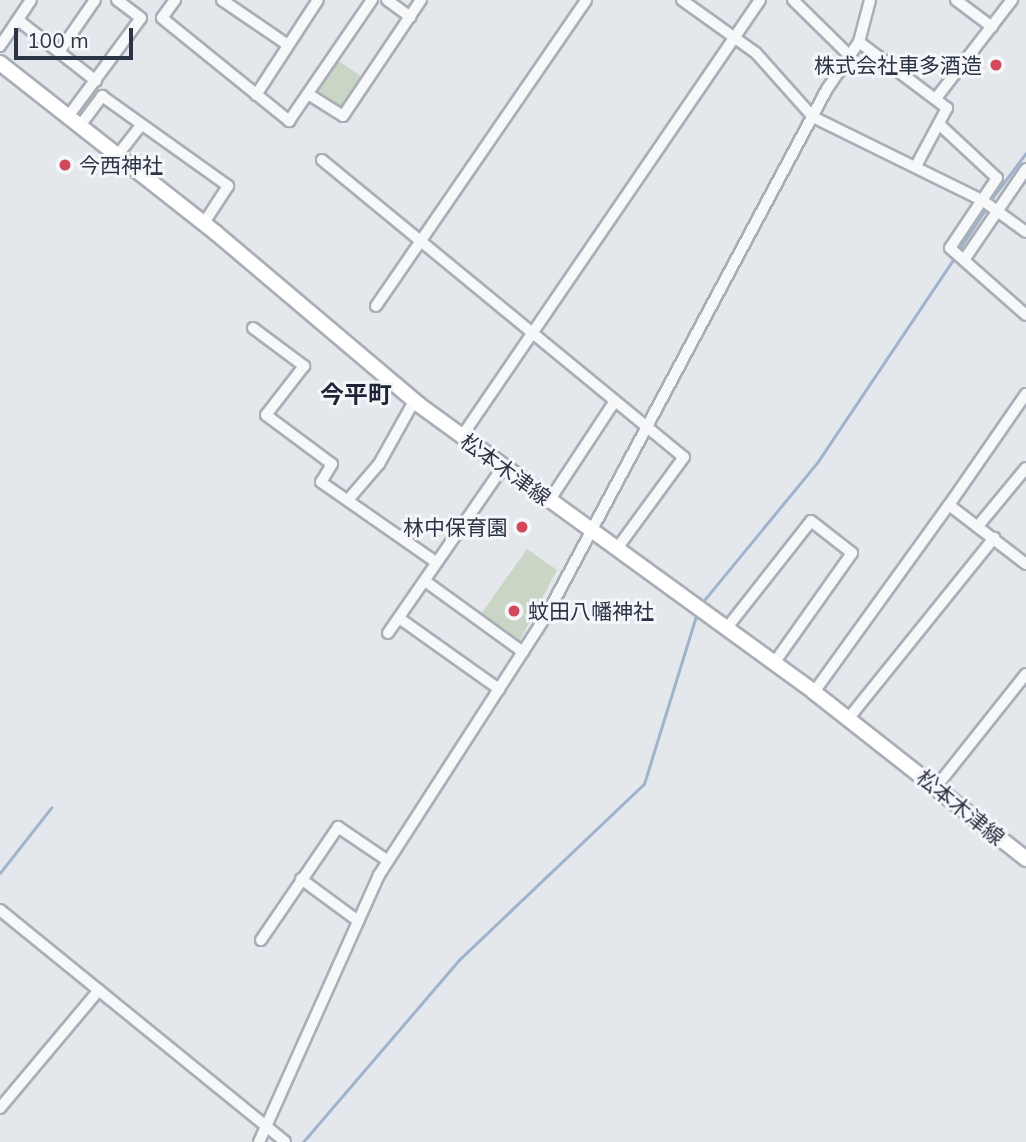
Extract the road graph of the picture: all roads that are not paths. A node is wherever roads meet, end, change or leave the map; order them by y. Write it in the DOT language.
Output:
graph roads {
  1 [pos="31,0"];
  2 [pos="95,0"];
  3 [pos="117,0"];
  4 [pos="174,0"];
  5 [pos="222,0"];
  6 [pos="372,0"];
  7 [pos="387,0"];
  8 [pos="421,0"];
  9 [pos="586,0"];
  10 [pos="682,0"];
  11 [pos="760,0"];
  12 [pos="790,0"];
  13 [pos="870,0"];
  14 [pos="956,0"];
  15 [pos="1012,0"];
  16 [pos="313,2"];
  17 [pos="410,17"];
  18 [pos="18,20"];
  19 [pos="992,27"];
  20 [pos="734,34"];
  21 [pos="859,42"];
  22 [pos="288,45"];
  23 [pos="0,46"];
  24 [pos="59,52"];
  25 [pos="848,54"];
  26 [pos="0,63"];
  27 [pos="96,81"];
  28 [pos="308,94"];
  29 [pos="256,95"];
  30 [pos="937,97"];
  31 [pos="813,117"];
  32 [pos="73,122"];
  33 [pos="939,124"];
  34 [pos="141,125"];
  35 [pos="117,156"];
  36 [pos="321,160"];
  37 [pos="916,166"];
  38 [pos="1026,169"];
  39 [pos="990,205"];
  40 [pos="204,223"];
  41 [pos="1026,232"];
  42 [pos="421,244"];
  43 [pos="959,257"];
  44 [pos="376,306"];
  45 [pos="1026,315"];
  46 [pos="253,328"];
  47 [pos="530,332"];
  48 [pos="1026,394"];
  49 [pos="414,401"];
  50 [pos="615,401"];
  51 [pos="644,425"];
  52 [pos="462,436"];
  53 [pos="503,467"];
  54 [pos="1026,468"];
  55 [pos="348,500"];
  56 [pos="549,501"];
  57 [pos="949,505"];
  58 [pos="978,526"];
  59 [pos="589,529"];
  60 [pos="993,538"];
  61 [pos="616,550"];
  62 [pos="1024,558"];
  63 [pos="437,563"];
  64 [pos="425,580"];
  65 [pos="399,618"];
  66 [pos="726,629"];
  67 [pos="388,633"];
  68 [pos="523,652"];
  69 [pos="774,663"];
  70 [pos="1026,674"];
  71 [pos="499,689"];
  72 [pos="814,692"];
  73 [pos="848,719"];
  74 [pos="936,787"];
  75 [pos="1026,859"];
  76 [pos="388,861"];
  77 [pos="301,879"];
  78 [pos="0,910"];
  79 [pos="358,921"];
  80 [pos="261,940"];
  81 [pos="99,989"];
  82 [pos="0,1108"];
  83 [pos="266,1126"];
  84 [pos="259,1142"];
  85 [pos="285,1142"];
  1 -- 18 [label="street"];
  2 -- 24 [label="street"];
  3 -- 27 [label="street"];
  4 -- 29 [label="street"];
  5 -- 22 [label="street"];
  6 -- 28 [label="street"];
  7 -- 17 [label="street"];
  8 -- 17 [label="street"];
  9 -- 42 [label="street"];
  10 -- 20 [label="street"];
  11 -- 20 [label="street"];
  12 -- 25 [label="street"];
  13 -- 21 [label="street"];
  14 -- 19 [label="street"];
  15 -- 19 [label="street"];
  16 -- 22 [label="street"];
  17 -- 28 [label="street"];
  18 -- 23 [label="street"];
  18 -- 24 [label="street"];
  19 -- 30 [label="street"];
  20 -- 31 [label="street"];
  20 -- 47 [label="street"];
  21 -- 25 [label="street"];
  21 -- 30 [label="street"];
  22 -- 29 [label="street"];
  24 -- 27 [label="street"];
  25 -- 31 [label="street"];
  26 -- 32 [label="main road, 松本木津線"];
  27 -- 32 [label="street"];
  28 -- 29 [label="street"];
  30 -- 33 [label="street"];
  31 -- 37 [label="street"];
  31 -- 51 [label="street"];
  32 -- 34 [label="street"];
  32 -- 35 [label="main road, 松本木津線"];
  33 -- 37 [label="street"];
  33 -- 39 [label="street"];
  34 -- 35 [label="street"];
  34 -- 40 [label="street"];
  35 -- 40 [label="main road, 松本木津線"];
  36 -- 42 [label="street"];
  37 -- 39 [label="street"];
  38 -- 39 [label="street"];
  39 -- 41 [label="street"];
  39 -- 43 [label="street"];
  39 -- 43 [label="street"];
  40 -- 49 [label="main road, 松本木津線"];
  42 -- 44 [label="street"];
  42 -- 47 [label="street"];
  43 -- 45 [label="street"];
  46 -- 55 [label="street"];
  47 -- 50 [label="street"];
  47 -- 52 [label="street"];
  48 -- 57 [label="street"];
  49 -- 52 [label="main road, 松本木津線"];
  49 -- 55 [label="street"];
  50 -- 51 [label="street"];
  50 -- 56 [label="street"];
  51 -- 59 [label="street"];
  51 -- 61 [label="street"];
  52 -- 53 [label="main road, 松本木津線"];
  53 -- 56 [label="main road, 松本木津線"];
  53 -- 63 [label="street"];
  54 -- 58 [label="street"];
  55 -- 63 [label="street"];
  56 -- 59 [label="main road, 松本木津線"];
  57 -- 58 [label="street"];
  57 -- 72 [label="street"];
  58 -- 60 [label="street"];
  59 -- 61 [label="main road, 松本木津線"];
  59 -- 68 [label="street"];
  60 -- 62 [label="street"];
  60 -- 73 [label="street"];
  61 -- 66 [label="main road, 松本木津線"];
  63 -- 64 [label="street"];
  64 -- 65 [label="street"];
  64 -- 68 [label="street"];
  65 -- 67 [label="street"];
  65 -- 71 [label="street"];
  66 -- 69 [label="main road, 松本木津線"];
  66 -- 69 [label="street"];
  68 -- 71 [label="street"];
  69 -- 72 [label="main road, 松本木津線"];
  70 -- 74 [label="street"];
  71 -- 76 [label="street"];
  72 -- 73 [label="main road, 松本木津線"];
  73 -- 74 [label="main road, 松本木津線"];
  74 -- 75 [label="main road, 松本木津線"];
  76 -- 77 [label="street"];
  76 -- 79 [label="street"];
  77 -- 79 [label="street"];
  77 -- 80 [label="street"];
  78 -- 81 [label="street"];
  79 -- 83 [label="street"];
  81 -- 82 [label="street"];
  81 -- 83 [label="street"];
  83 -- 84 [label="street"];
  83 -- 85 [label="street"];
}
